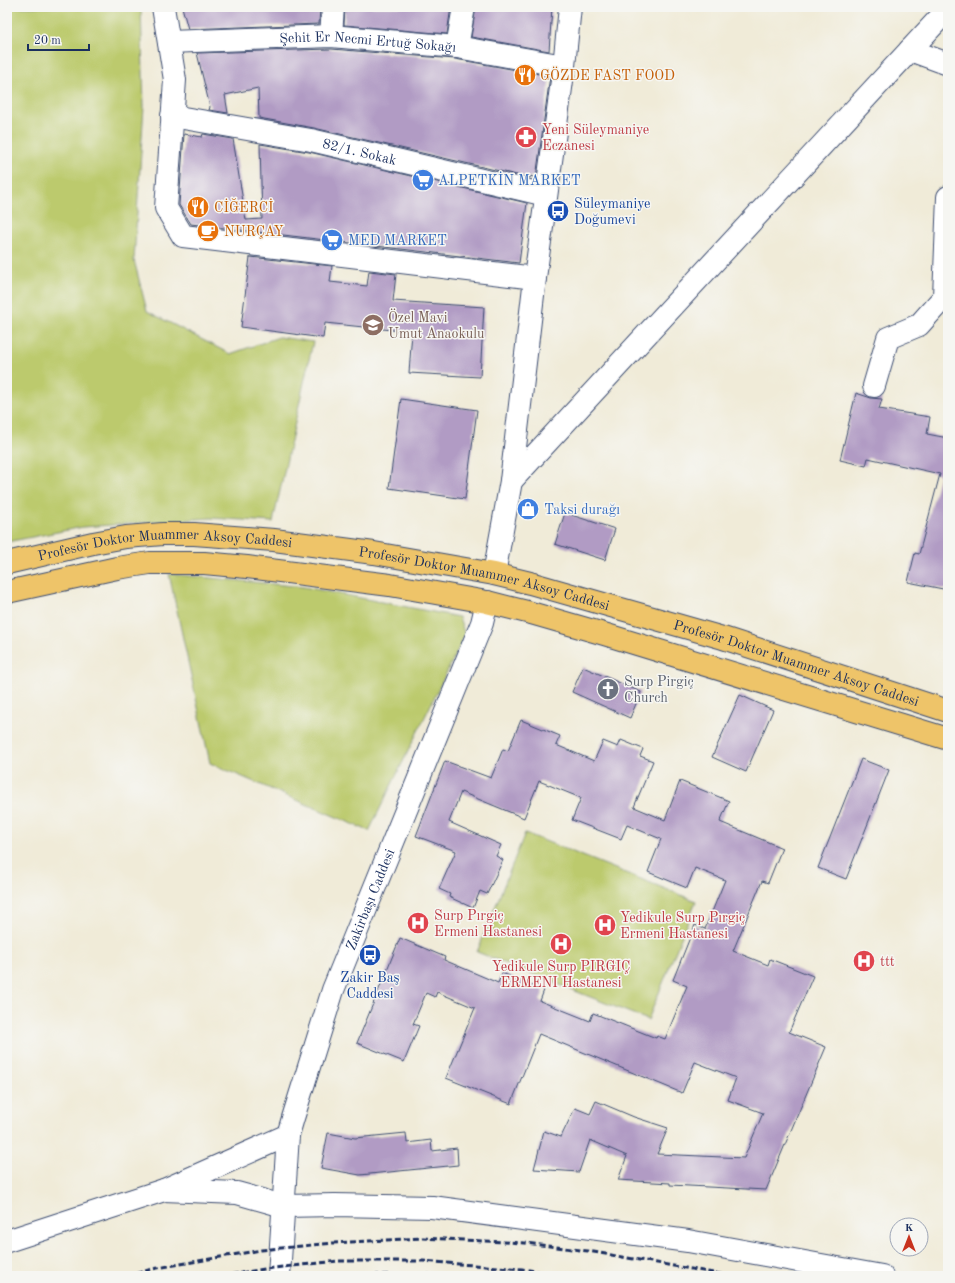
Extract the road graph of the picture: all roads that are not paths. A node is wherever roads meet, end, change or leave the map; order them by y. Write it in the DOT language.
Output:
graph roads {
  1 [pos="163,7"];
  2 [pos="333,7"];
  3 [pos="464,7"];
  4 [pos="570,7"];
  5 [pos="948,9"];
  6 [pos="331,36"];
  7 [pos="169,42"];
  8 [pos="457,48"];
  9 [pos="910,50"];
  10 [pos="948,64"];
  11 [pos="564,66"];
  12 [pos="172,116"];
  13 [pos="546,195"];
  14 [pos="948,197"];
  15 [pos="535,278"];
  16 [pos="874,386"];
  17 [pos="511,481"];
  18 [pos="7,563"];
  19 [pos="494,574"];
  20 [pos="7,592"];
  21 [pos="487,602"];
  22 [pos="948,711"];
  23 [pos="948,739"];
  24 [pos="288,1135"];
  25 [pos="164,1190"];
  26 [pos="283,1206"];
  27 [pos="7,1241"];
  28 [pos="279,1276"];
  29 [pos="882,1276"];
  1 -- 7 [label="street"];
  2 -- 6 [label="street"];
  3 -- 8 [label="street"];
  4 -- 11 [label="street"];
  5 -- 9 [label="street"];
  6 -- 7 [label="street, Şehit Er Necmi Ertuğ Sokağı"];
  6 -- 8 [label="street, Şehit Er Necmi Ertuğ Sokağı"];
  7 -- 12 [label="street"];
  8 -- 11 [label="street, Şehit Er Necmi Ertuğ Sokağı"];
  9 -- 10 [label="street"];
  9 -- 17 [label="street"];
  11 -- 13 [label="street"];
  12 -- 13 [label="street, 82/1. Sokak"];
  12 -- 15 [label="street"];
  13 -- 15 [label="street"];
  14 -- 16 [label="street"];
  15 -- 17 [label="street"];
  17 -- 19 [label="street"];
  18 -- 19 [label="main road, Profesör Doktor Muammer Aksoy Caddesi"];
  19 -- 21 [label="main road"];
  19 -- 22 [label="main road, Profesör Doktor Muammer Aksoy Caddesi"];
  20 -- 21 [label="main road, Profesör Doktor Muammer Aksoy Caddesi"];
  21 -- 23 [label="main road, Profesör Doktor Muammer Aksoy Caddesi"];
  21 -- 24 [label="street, Zakirbaşı Caddesi"];
  24 -- 25 [label="street"];
  24 -- 26 [label="street, Zakirbaşı Caddesi"];
  25 -- 26 [label="street"];
  25 -- 27 [label="street"];
  26 -- 28 [label="street, Zakirbaşı Caddesi"];
  26 -- 29 [label="street"];
}
